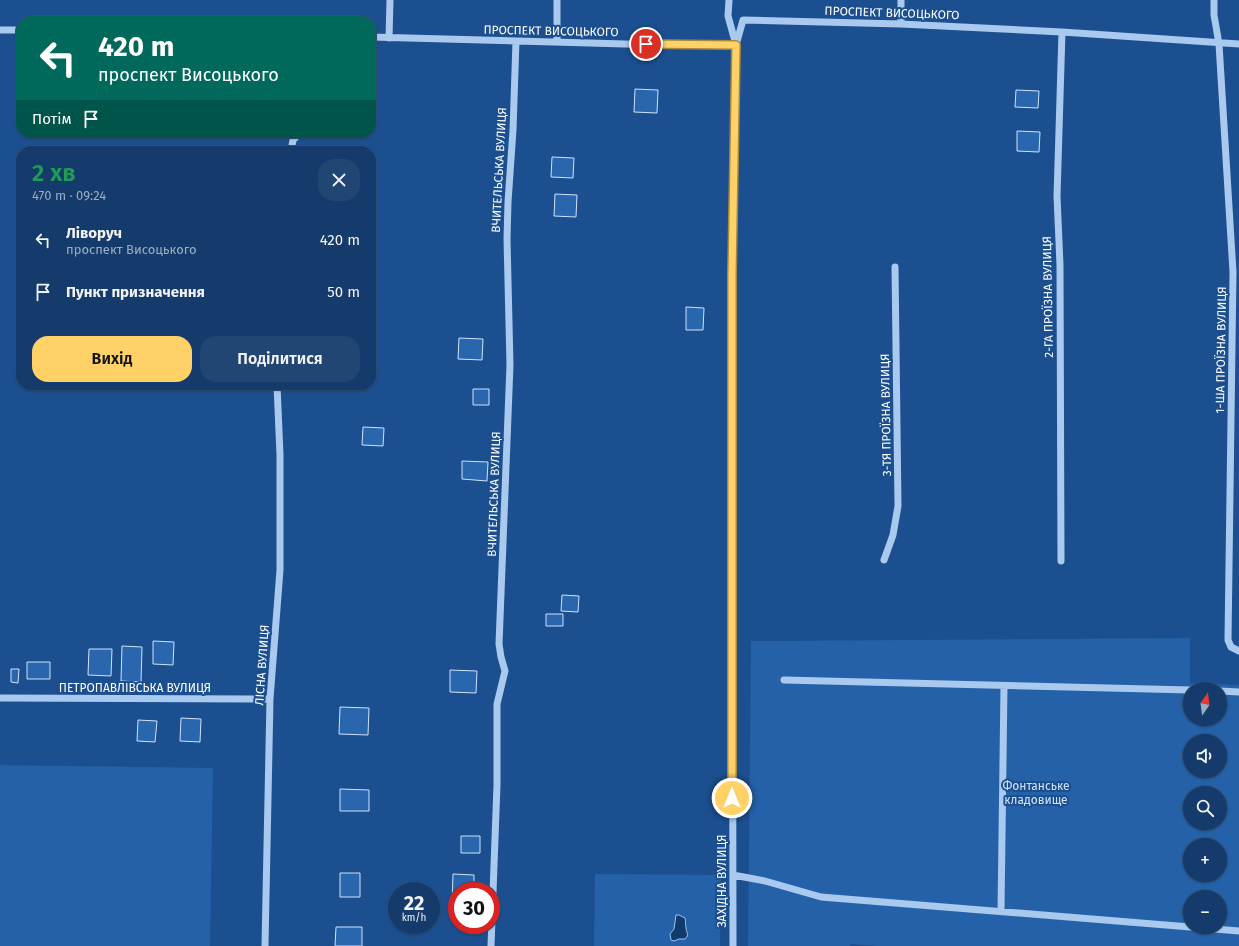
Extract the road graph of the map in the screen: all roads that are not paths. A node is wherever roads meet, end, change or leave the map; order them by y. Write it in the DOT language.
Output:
graph roads {
  1 [pos="390,0"];
  2 [pos="557,0"];
  3 [pos="729,0"];
  4 [pos="901,0"];
  5 [pos="1214,0"];
  6 [pos="901,24"];
  7 [pos="0,30"];
  8 [pos="16,30"];
  9 [pos="1062,32"];
  10 [pos="376,37"];
  11 [pos="389,38"];
  12 [pos="516,41"];
  13 [pos="557,41"];
  14 [pos="1219,44"];
  15 [pos="1239,44"];
  16 [pos="736,45"];
  17 [pos="895,267"];
  18 [pos="277,390"];
  19 [pos="884,560"];
  20 [pos="1061,561"];
  21 [pos="1239,651"];
  22 [pos="784,680"];
  23 [pos="1004,686"];
  24 [pos="1183,690"];
  25 [pos="1227,691"];
  26 [pos="1239,692"];
  27 [pos="0,698"];
  28 [pos="270,699"];
  29 [pos="733,875"];
  30 [pos="1001,911"];
  31 [pos="1239,932"];
  32 [pos="265,946"];
  33 [pos="491,946"];
  34 [pos="733,946"];
  1 -- 11 [label="street"];
  2 -- 13 [label="street"];
  3 -- 16 [label="street, ЗАХІДНА ВУЛИЦЯ"];
  4 -- 6 [label="street"];
  5 -- 14 [label="street, 1-ША ПРОЇЗНА ВУЛИЦЯ"];
  6 -- 9 [label="street, ПРОСПЕКТ ВИСОЦЬКОГО"];
  6 -- 16 [label="street, ПРОСПЕКТ ВИСОЦЬКОГО"];
  7 -- 8 [label="street"];
  9 -- 14 [label="street, ПРОСПЕКТ ВИСОЦЬКОГО"];
  9 -- 20 [label="street, 2-ГА ПРОЇЗНА ВУЛИЦЯ"];
  10 -- 11 [label="street, ПРОСПЕКТ ВИСОЦЬКОГО"];
  11 -- 12 [label="street, ПРОСПЕКТ ВИСОЦЬКОГО"];
  12 -- 13 [label="street, ПРОСПЕКТ ВИСОЦЬКОГО"];
  12 -- 33 [label="street, ВЧИТЕЛЬСЬКА ВУЛИЦЯ"];
  13 -- 16 [label="street, ПРОСПЕКТ ВИСОЦЬКОГО"];
  14 -- 15 [label="street, ПРОСПЕКТ ВИСОЦЬКОГО"];
  14 -- 21 [label="street, 1-ША ПРОЇЗНА ВУЛИЦЯ"];
  16 -- 29 [label="street, ЗАХІДНА ВУЛИЦЯ"];
  17 -- 19 [label="street, 3-ТЯ ПРОЇЗНА ВУЛИЦЯ"];
  18 -- 28 [label="street, ЛІСНА ВУЛИЦЯ"];
  22 -- 23 [label="street"];
  23 -- 24 [label="street"];
  23 -- 30 [label="street"];
  25 -- 26 [label="street"];
  27 -- 28 [label="street, ПЕТРОПАВЛІВСЬКА ВУЛИЦЯ"];
  28 -- 32 [label="street, ЛІСНА ВУЛИЦЯ"];
  29 -- 30 [label="street"];
  29 -- 34 [label="street, ЗАХІДНА ВУЛИЦЯ"];
  30 -- 31 [label="street"];
}
